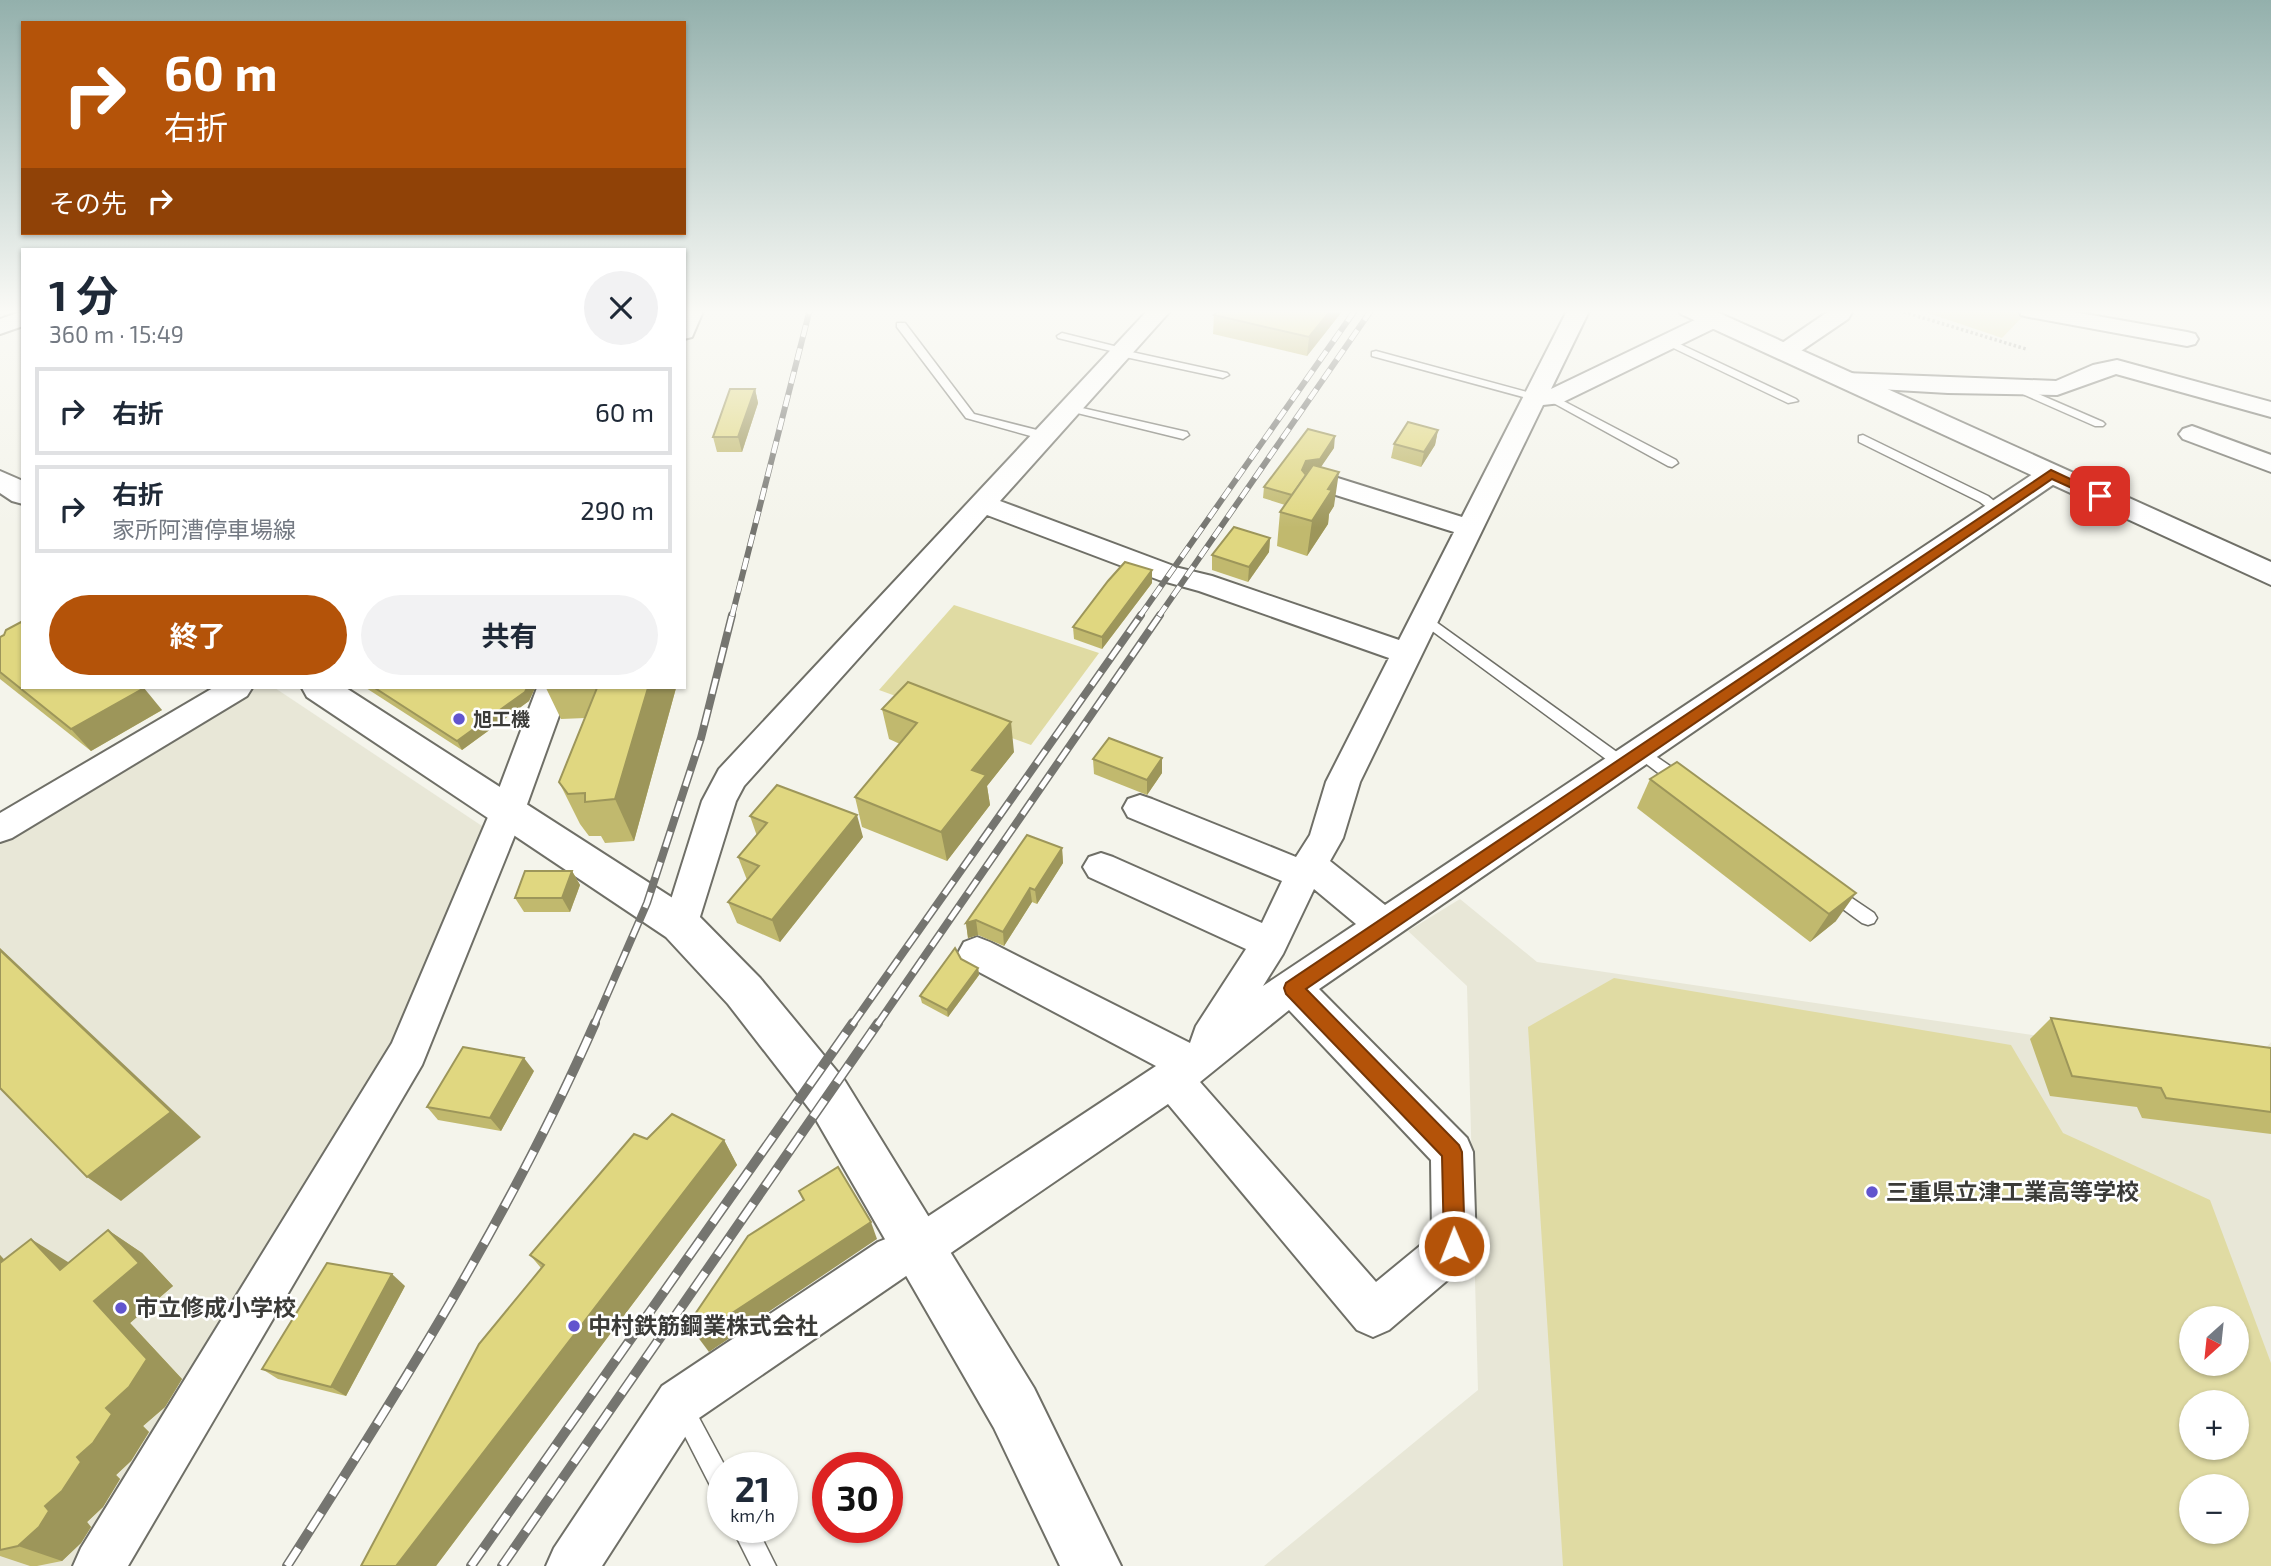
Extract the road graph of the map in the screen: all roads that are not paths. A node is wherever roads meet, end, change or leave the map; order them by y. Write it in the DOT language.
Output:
graph roads {
  1 [pos="944,382"];
  2 [pos="1093,382"];
  3 [pos="1483,382"];
  4 [pos="1549,382"];
  5 [pos="1578,382"];
  6 [pos="1753,382"];
  7 [pos="1850,382"];
  8 [pos="1883,382"];
  9 [pos="2077,382"];
  10 [pos="2176,382"];
  11 [pos="2196,382"];
  12 [pos="2013,386"];
  13 [pos="2197,388"];
  14 [pos="1543,398"];
  15 [pos="1792,401"];
  16 [pos="1069,408"];
  17 [pos="2271,410"];
  18 [pos="2099,425"];
  19 [pos="2192,434"];
  20 [pos="1183,435"];
  21 [pos="1045,436"];
  22 [pos="1863,439"];
  23 [pos="1672,463"];
  24 [pos="2271,464"];
  25 [pos="2051,474"];
  26 [pos="1316,480"];
  27 [pos="982,504"];
  28 [pos="1999,510"];
  29 [pos="1470,528"];
  30 [pos="2271,575"];
  31 [pos="1425,619"];
  32 [pos="1408,654"];
  33 [pos="234,689"];
  34 [pos="322,689"];
  35 [pos="553,689"];
  36 [pos="1632,758"];
  37 [pos="1695,792"];
  38 [pos="1140,807"];
  39 [pos="508,810"];
  40 [pos="0,829"];
  41 [pos="1101,867"];
  42 [pos="1306,870"];
  43 [pos="1814,879"];
  44 [pos="1868,918"];
  45 [pos="681,925"];
  46 [pos="1384,926"];
  47 [pos="1270,943"];
  48 [pos="977,953"];
  49 [pos="1293,988"];
  50 [pos="1182,1071"];
  51 [pos="920,1248"];
  52 [pos="679,1403"];
  53 [pos="707,1456"];
  54 [pos="752,1543"];
  55 [pos="99,1566"];
  56 [pos="572,1566"];
  57 [pos="764,1566"];
  58 [pos="1091,1566"];
  1 -- 21 [label="lane"];
  2 -- 16 [label="street"];
  3 -- 14 [label="lane"];
  4 -- 14 [label="street"];
  5 -- 14 [label="street"];
  6 -- 15 [label="lane"];
  7 -- 25 [label="street"];
  8 -- 12 [label="street"];
  9 -- 12 [label="street"];
  10 -- 13 [label="street"];
  11 -- 13 [label="street"];
  12 -- 18 [label="lane"];
  13 -- 17 [label="street"];
  14 -- 23 [label="lane"];
  14 -- 29 [label="street"];
  16 -- 20 [label="lane"];
  16 -- 21 [label="street"];
  19 -- 24 [label="street"];
  21 -- 27 [label="street"];
  22 -- 28 [label="lane"];
  25 -- 28 [label="street"];
  25 -- 30 [label="street"];
  26 -- 29 [label="street"];
  27 -- 32 [label="street"];
  27 -- 45 [label="street"];
  28 -- 36 [label="street"];
  29 -- 31 [label="street"];
  31 -- 32 [label="street"];
  31 -- 36 [label="lane"];
  32 -- 42 [label="street"];
  33 -- 40 [label="street"];
  34 -- 39 [label="street"];
  35 -- 39 [label="street"];
  36 -- 37 [label="lane"];
  36 -- 46 [label="street"];
  38 -- 42 [label="street"];
  39 -- 45 [label="street"];
  39 -- 55 [label="street"];
  41 -- 47 [label="street"];
  42 -- 46 [label="street"];
  42 -- 47 [label="street"];
  43 -- 44 [label="lane"];
  45 -- 51 [label="street"];
  46 -- 49 [label="street"];
  47 -- 50 [label="street"];
  48 -- 50 [label="street"];
  49 -- 50 [label="street"];
  49 -- 50 [label="street"];
  50 -- 51 [label="street"];
  51 -- 52 [label="street"];
  51 -- 58 [label="street"];
  52 -- 53 [label="lane"];
  52 -- 56 [label="street"];
  54 -- 57 [label="lane"];
}
